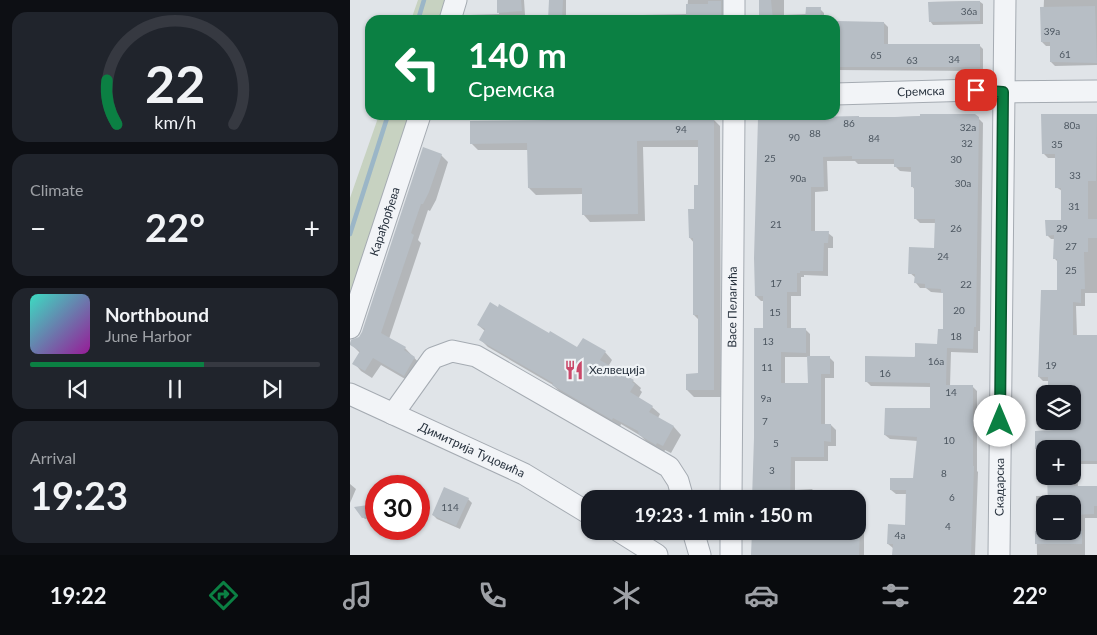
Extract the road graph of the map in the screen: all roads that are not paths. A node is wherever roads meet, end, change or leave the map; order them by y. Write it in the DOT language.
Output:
graph roads {
  1 [pos="456,0"];
  2 [pos="734,0"];
  3 [pos="1005,0"];
  4 [pos="452,15"];
  5 [pos="734,15"];
  6 [pos="1097,91"];
  7 [pos="1003,92"];
  8 [pos="840,94"];
  9 [pos="418,120"];
  10 [pos="734,120"];
  11 [pos="350,328"];
  12 [pos="350,394"];
  13 [pos="393,414"];
  14 [pos="680,490"];
  15 [pos="731,490"];
  16 [pos="581,509"];
  17 [pos="633,540"];
  18 [pos="696,540"];
  19 [pos="731,540"];
  20 [pos="657,555"];
  21 [pos="700,555"];
  22 [pos="731,555"];
  23 [pos="998,555"];
  1 -- 4 [label="street"];
  2 -- 5 [label="street"];
  3 -- 7 [label="street, Скадарска"];
  6 -- 7 [label="street, Сремска"];
  7 -- 8 [label="street, Сремска"];
  7 -- 23 [label="street, Скадарска"];
  9 -- 11 [label="street, Карађорђева"];
  10 -- 15 [label="street, Васе Пелагића"];
  12 -- 13 [label="street, Димитрија Туцовића"];
  13 -- 14 [label="street"];
  13 -- 16 [label="street, Димитрија Туцовића"];
  17 -- 20 [label="street"];
  18 -- 21 [label="street"];
  19 -- 22 [label="street"];
}
